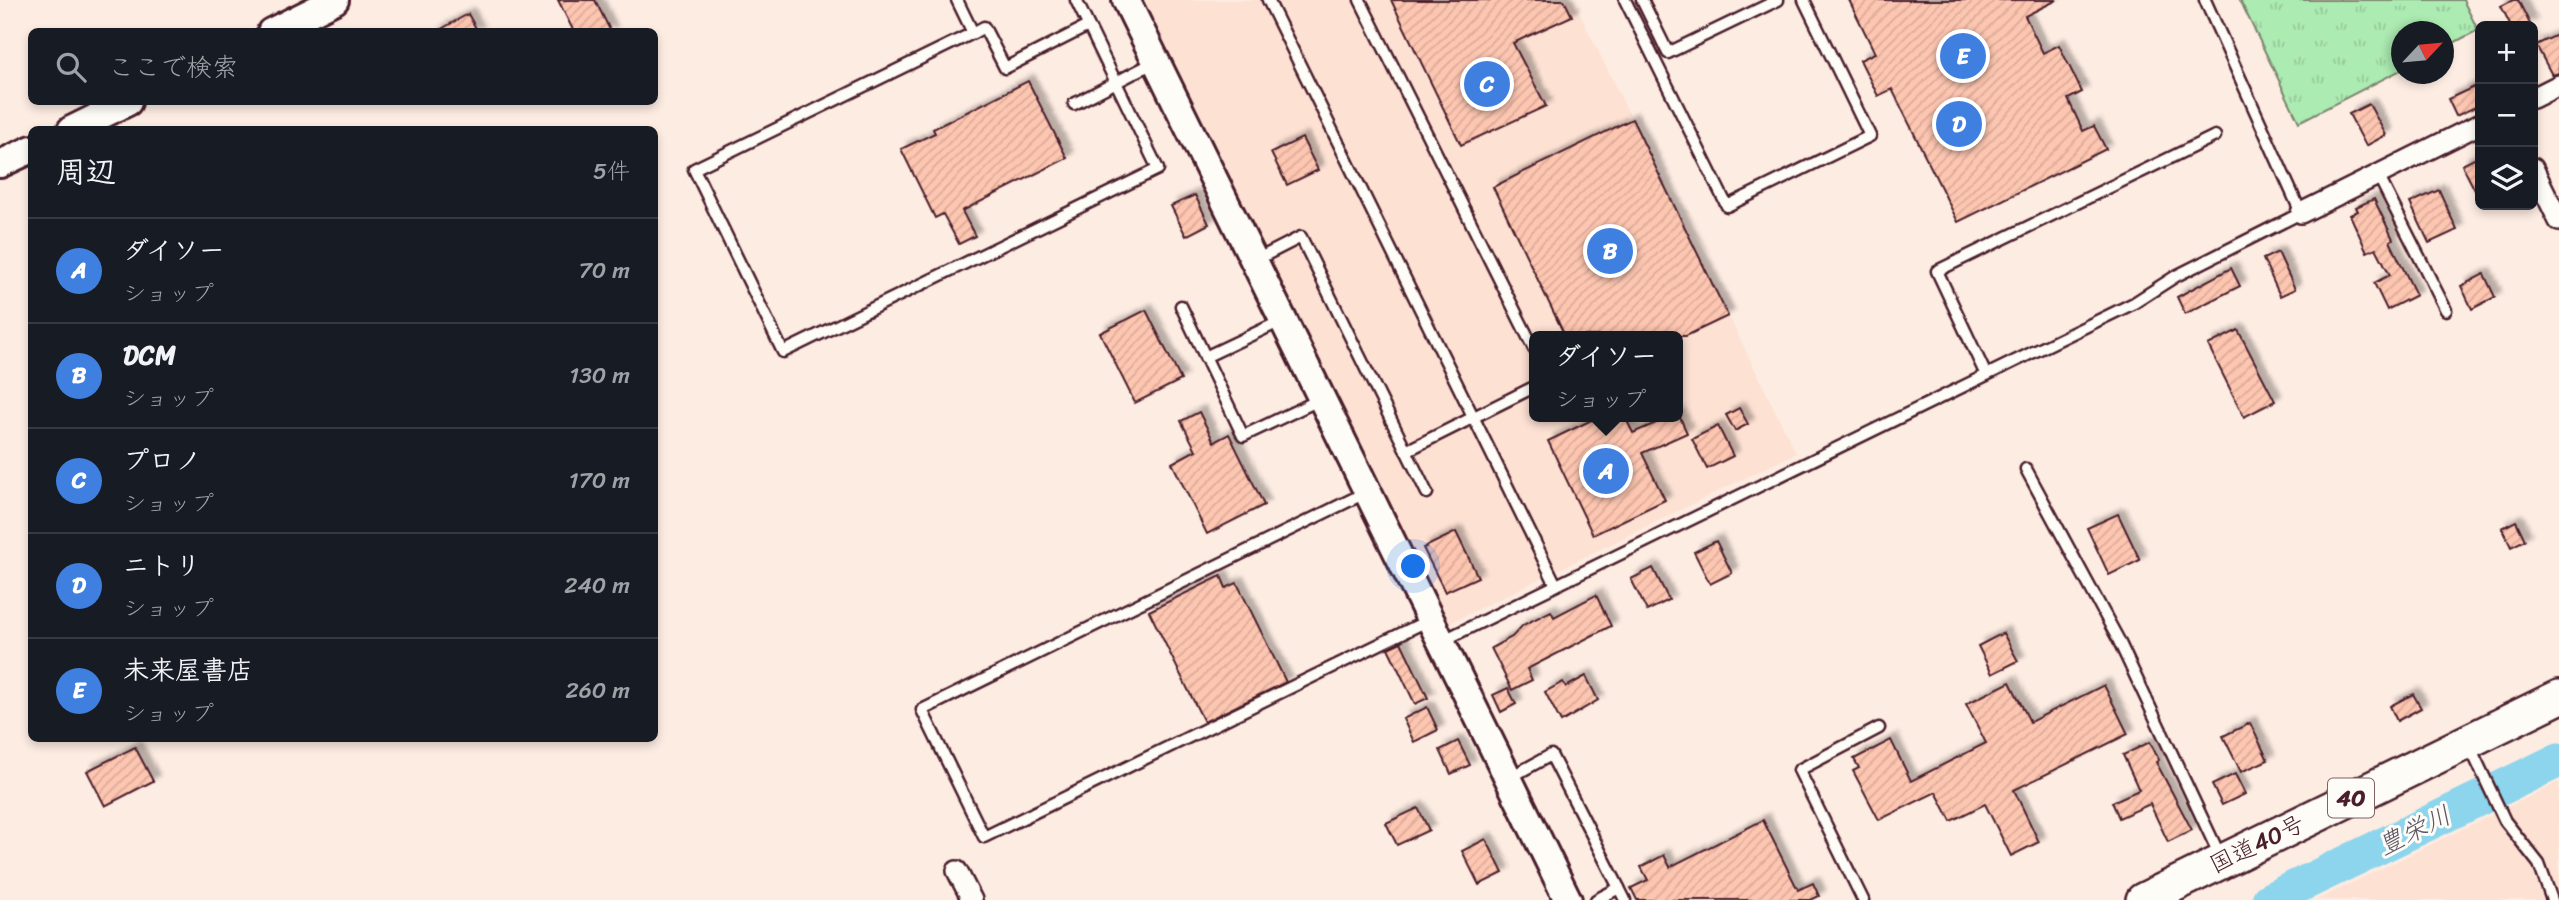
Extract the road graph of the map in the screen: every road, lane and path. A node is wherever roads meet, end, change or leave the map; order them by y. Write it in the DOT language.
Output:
graph roads {
  1 [pos="335,0"];
  2 [pos="957,0"];
  3 [pos="1076,0"];
  4 [pos="1126,0"];
  5 [pos="1268,0"];
  6 [pos="1360,0"];
  7 [pos="1625,0"];
  8 [pos="1642,0"];
  9 [pos="1778,0"];
  10 [pos="1804,0"];
  11 [pos="2205,0"];
  12 [pos="1088,26"];
  13 [pos="279,28"];
  14 [pos="973,33"];
  15 [pos="1156,62"];
  16 [pos="1116,82"];
  17 [pos="2559,85"];
  18 [pos="2538,96"];
  19 [pos="1074,104"];
  20 [pos="122,105"];
  21 [pos="79,126"];
  22 [pos="2475,126"];
  23 [pos="2215,136"];
  24 [pos="28,151"];
  25 [pos="0,164"];
  26 [pos="2378,175"];
  27 [pos="2538,178"];
  28 [pos="2301,214"];
  29 [pos="2559,221"];
  30 [pos="1253,261"];
  31 [pos="1181,306"];
  32 [pos="2446,310"];
  33 [pos="1283,320"];
  34 [pos="1529,339"];
  35 [pos="1205,358"];
  36 [pos="1986,375"];
  37 [pos="1529,389"];
  38 [pos="1322,398"];
  39 [pos="1473,417"];
  40 [pos="1406,451"];
  41 [pos="2026,469"];
  42 [pos="1368,492"];
  43 [pos="1427,493"];
  44 [pos="1556,585"];
  45 [pos="1436,630"];
  46 [pos="2559,697"];
  47 [pos="1879,729"];
  48 [pos="2474,755"];
  49 [pos="1509,779"];
  50 [pos="2222,861"];
  51 [pos="957,871"];
  52 [pos="1619,888"];
  53 [pos="972,900"];
  54 [pos="1568,900"];
  55 [pos="1596,900"];
  56 [pos="1625,900"];
  57 [pos="1863,900"];
  58 [pos="2143,900"];
  59 [pos="2554,900"];
  1 -- 13 [label="street"];
  2 -- 14 [label="lane"];
  3 -- 12 [label="lane"];
  4 -- 15 [label="street"];
  5 -- 39 [label="lane"];
  6 -- 34 [label="lane"];
  7 -- 10 [label="lane"];
  8 -- 9 [label="lane"];
  11 -- 28 [label="lane"];
  12 -- 14 [label="lane"];
  12 -- 16 [label="lane"];
  14 -- 16 [label="lane"];
  15 -- 16 [label="lane"];
  15 -- 30 [label="street"];
  16 -- 19 [label="lane"];
  17 -- 18 [label="street"];
  20 -- 21 [label="street"];
  22 -- 26 [label="street"];
  23 -- 36 [label="lane"];
  24 -- 25 [label="street"];
  26 -- 28 [label="street"];
  26 -- 32 [label="lane"];
  27 -- 29 [label="street"];
  28 -- 36 [label="lane"];
  30 -- 33 [label="street"];
  30 -- 40 [label="lane"];
  31 -- 35 [label="lane"];
  33 -- 35 [label="lane"];
  33 -- 38 [label="street"];
  35 -- 38 [label="lane"];
  36 -- 44 [label="lane"];
  37 -- 39 [label="lane"];
  38 -- 42 [label="street"];
  39 -- 40 [label="lane"];
  39 -- 44 [label="lane"];
  40 -- 43 [label="lane"];
  41 -- 50 [label="lane"];
  42 -- 45 [label="street"];
  42 -- 45 [label="lane"];
  44 -- 45 [label="lane"];
  45 -- 49 [label="street"];
  46 -- 48 [label="highway, 国道40号 / 40"];
  47 -- 57 [label="lane"];
  48 -- 50 [label="highway, 国道40号 / 40"];
  48 -- 59 [label="lane"];
  49 -- 52 [label="lane"];
  49 -- 54 [label="street"];
  50 -- 58 [label="highway, 国道40号 / 40"];
  51 -- 53 [label="street"];
  52 -- 55 [label="lane"];
  52 -- 56 [label="lane"];
}
